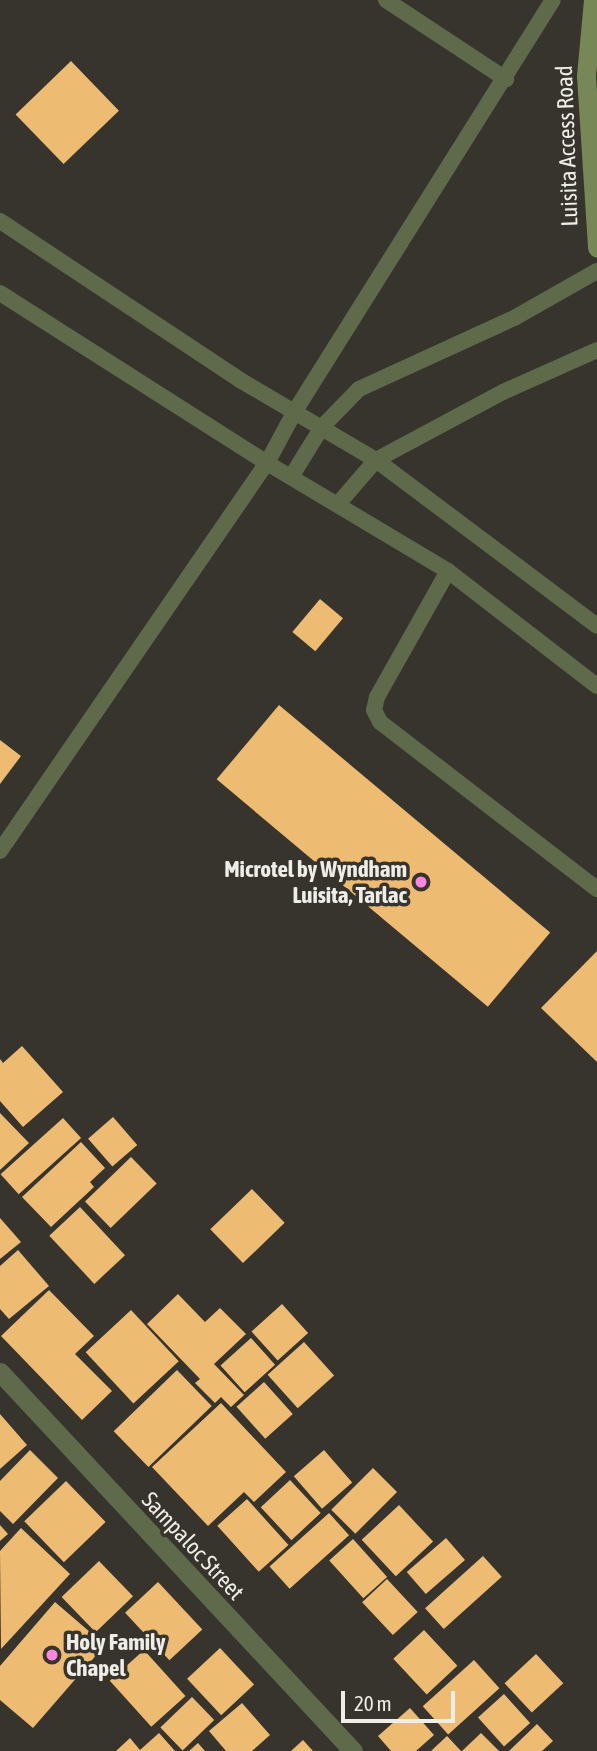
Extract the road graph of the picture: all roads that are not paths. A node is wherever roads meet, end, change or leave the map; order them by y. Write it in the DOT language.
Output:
graph roads {
  1 [pos="386,0"];
  2 [pos="552,0"];
  3 [pos="593,0"];
  4 [pos="506,79"];
  5 [pos="0,221"];
  6 [pos="597,248"];
  7 [pos="597,271"];
  8 [pos="0,293"];
  9 [pos="597,350"];
  10 [pos="295,411"];
  11 [pos="322,427"];
  12 [pos="376,460"];
  13 [pos="267,463"];
  14 [pos="291,477"];
  15 [pos="338,504"];
  16 [pos="448,571"];
  17 [pos="597,626"];
  18 [pos="597,686"];
  19 [pos="0,851"];
  20 [pos="597,889"];
  21 [pos="0,1372"];
  22 [pos="353,1751"];
  1 -- 4 [label="lane"];
  2 -- 4 [label="lane"];
  3 -- 6 [label="main road, Luisita Access Road"];
  4 -- 10 [label="lane"];
  5 -- 10 [label="lane"];
  7 -- 11 [label="lane"];
  8 -- 13 [label="lane"];
  9 -- 12 [label="lane"];
  10 -- 11 [label="lane"];
  10 -- 13 [label="lane"];
  11 -- 12 [label="lane"];
  11 -- 14 [label="lane"];
  12 -- 15 [label="lane"];
  12 -- 17 [label="lane"];
  13 -- 14 [label="lane"];
  13 -- 19 [label="lane"];
  14 -- 15 [label="lane"];
  15 -- 16 [label="lane"];
  16 -- 18 [label="lane"];
  16 -- 20 [label="lane"];
  21 -- 22 [label="street, Sampaloc Street"];
}
